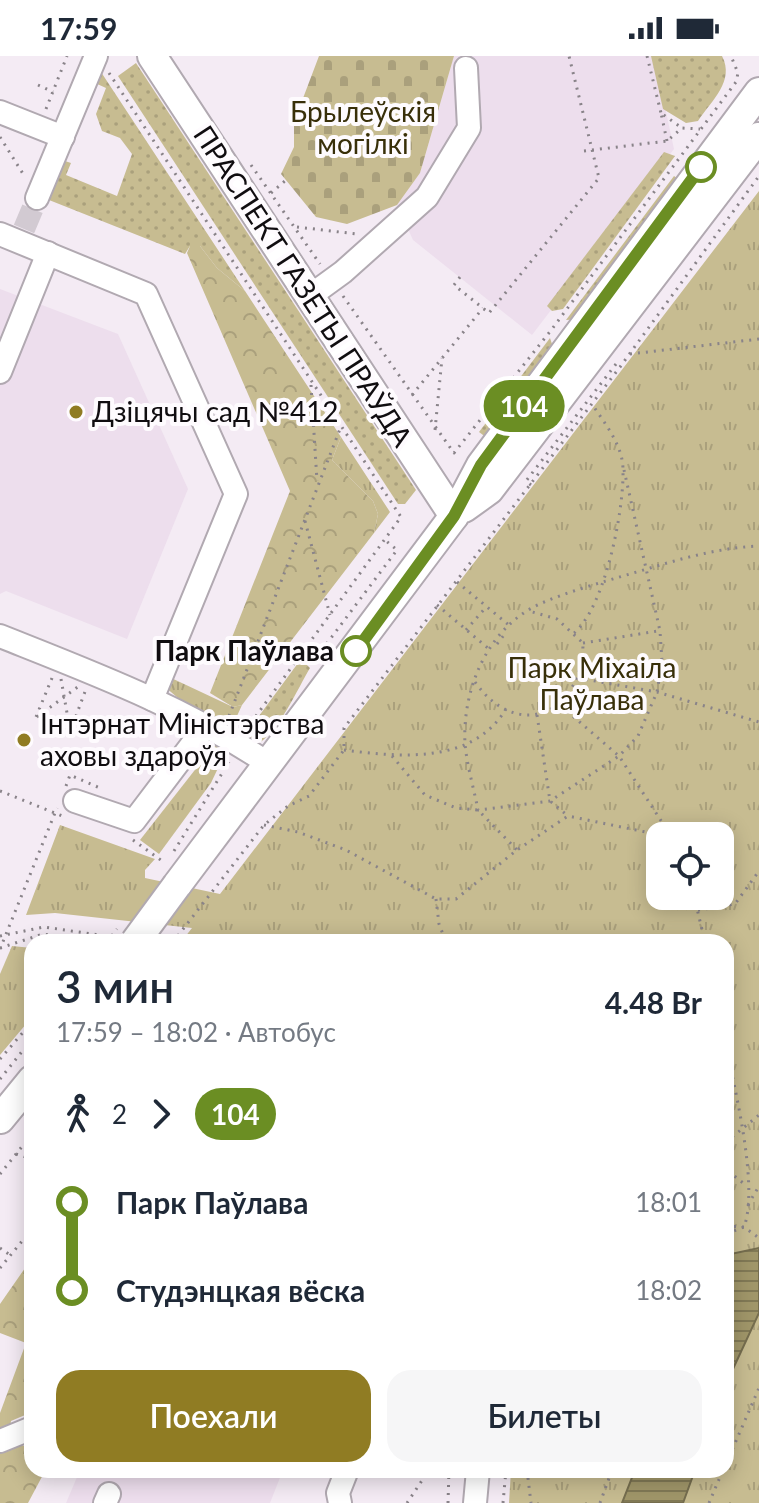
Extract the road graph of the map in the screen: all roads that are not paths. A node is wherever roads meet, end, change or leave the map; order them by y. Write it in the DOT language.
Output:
graph roads {
  1 [pos="152,56"];
  2 [pos="100,61"];
  3 [pos="466,68"];
  4 [pos="759,92"];
  5 [pos="0,112"];
  6 [pos="63,137"];
  7 [pos="759,137"];
  8 [pos="37,198"];
  9 [pos="14,235"];
  10 [pos="48,253"];
  11 [pos="321,288"];
  12 [pos="0,372"];
  13 [pos="454,516"];
  14 [pos="0,636"];
  15 [pos="152,699"];
  16 [pos="222,735"];
  17 [pos="270,765"];
  18 [pos="67,797"];
  19 [pos="131,934"];
  20 [pos="24,1090"];
  21 [pos="0,1119"];
  22 [pos="24,1431"];
  23 [pos="0,1441"];
  24 [pos="344,1478"];
  25 [pos="477,1478"];
  26 [pos="340,1503"];
  27 [pos="475,1503"];
  1 -- 11 [label="main road, ПРАСПЕКТ ГАЗЕТЫ ПРАЎДА"];
  2 -- 6 [label="street"];
  3 -- 11 [label="street"];
  4 -- 13 [label="main road"];
  5 -- 6 [label="street"];
  6 -- 8 [label="street"];
  7 -- 13 [label="main road"];
  9 -- 10 [label="street"];
  10 -- 12 [label="street"];
  10 -- 15 [label="street"];
  11 -- 13 [label="main road, ПРАСПЕКТ ГАЗЕТЫ ПРАЎДА"];
  13 -- 17 [label="main road"];
  14 -- 15 [label="street"];
  15 -- 16 [label="street"];
  16 -- 17 [label="street"];
  16 -- 18 [label="street"];
  17 -- 19 [label="main road, bridge"];
  20 -- 21 [label="main road"];
  22 -- 23 [label="street"];
  24 -- 26 [label="street"];
  25 -- 27 [label="street"];
}
